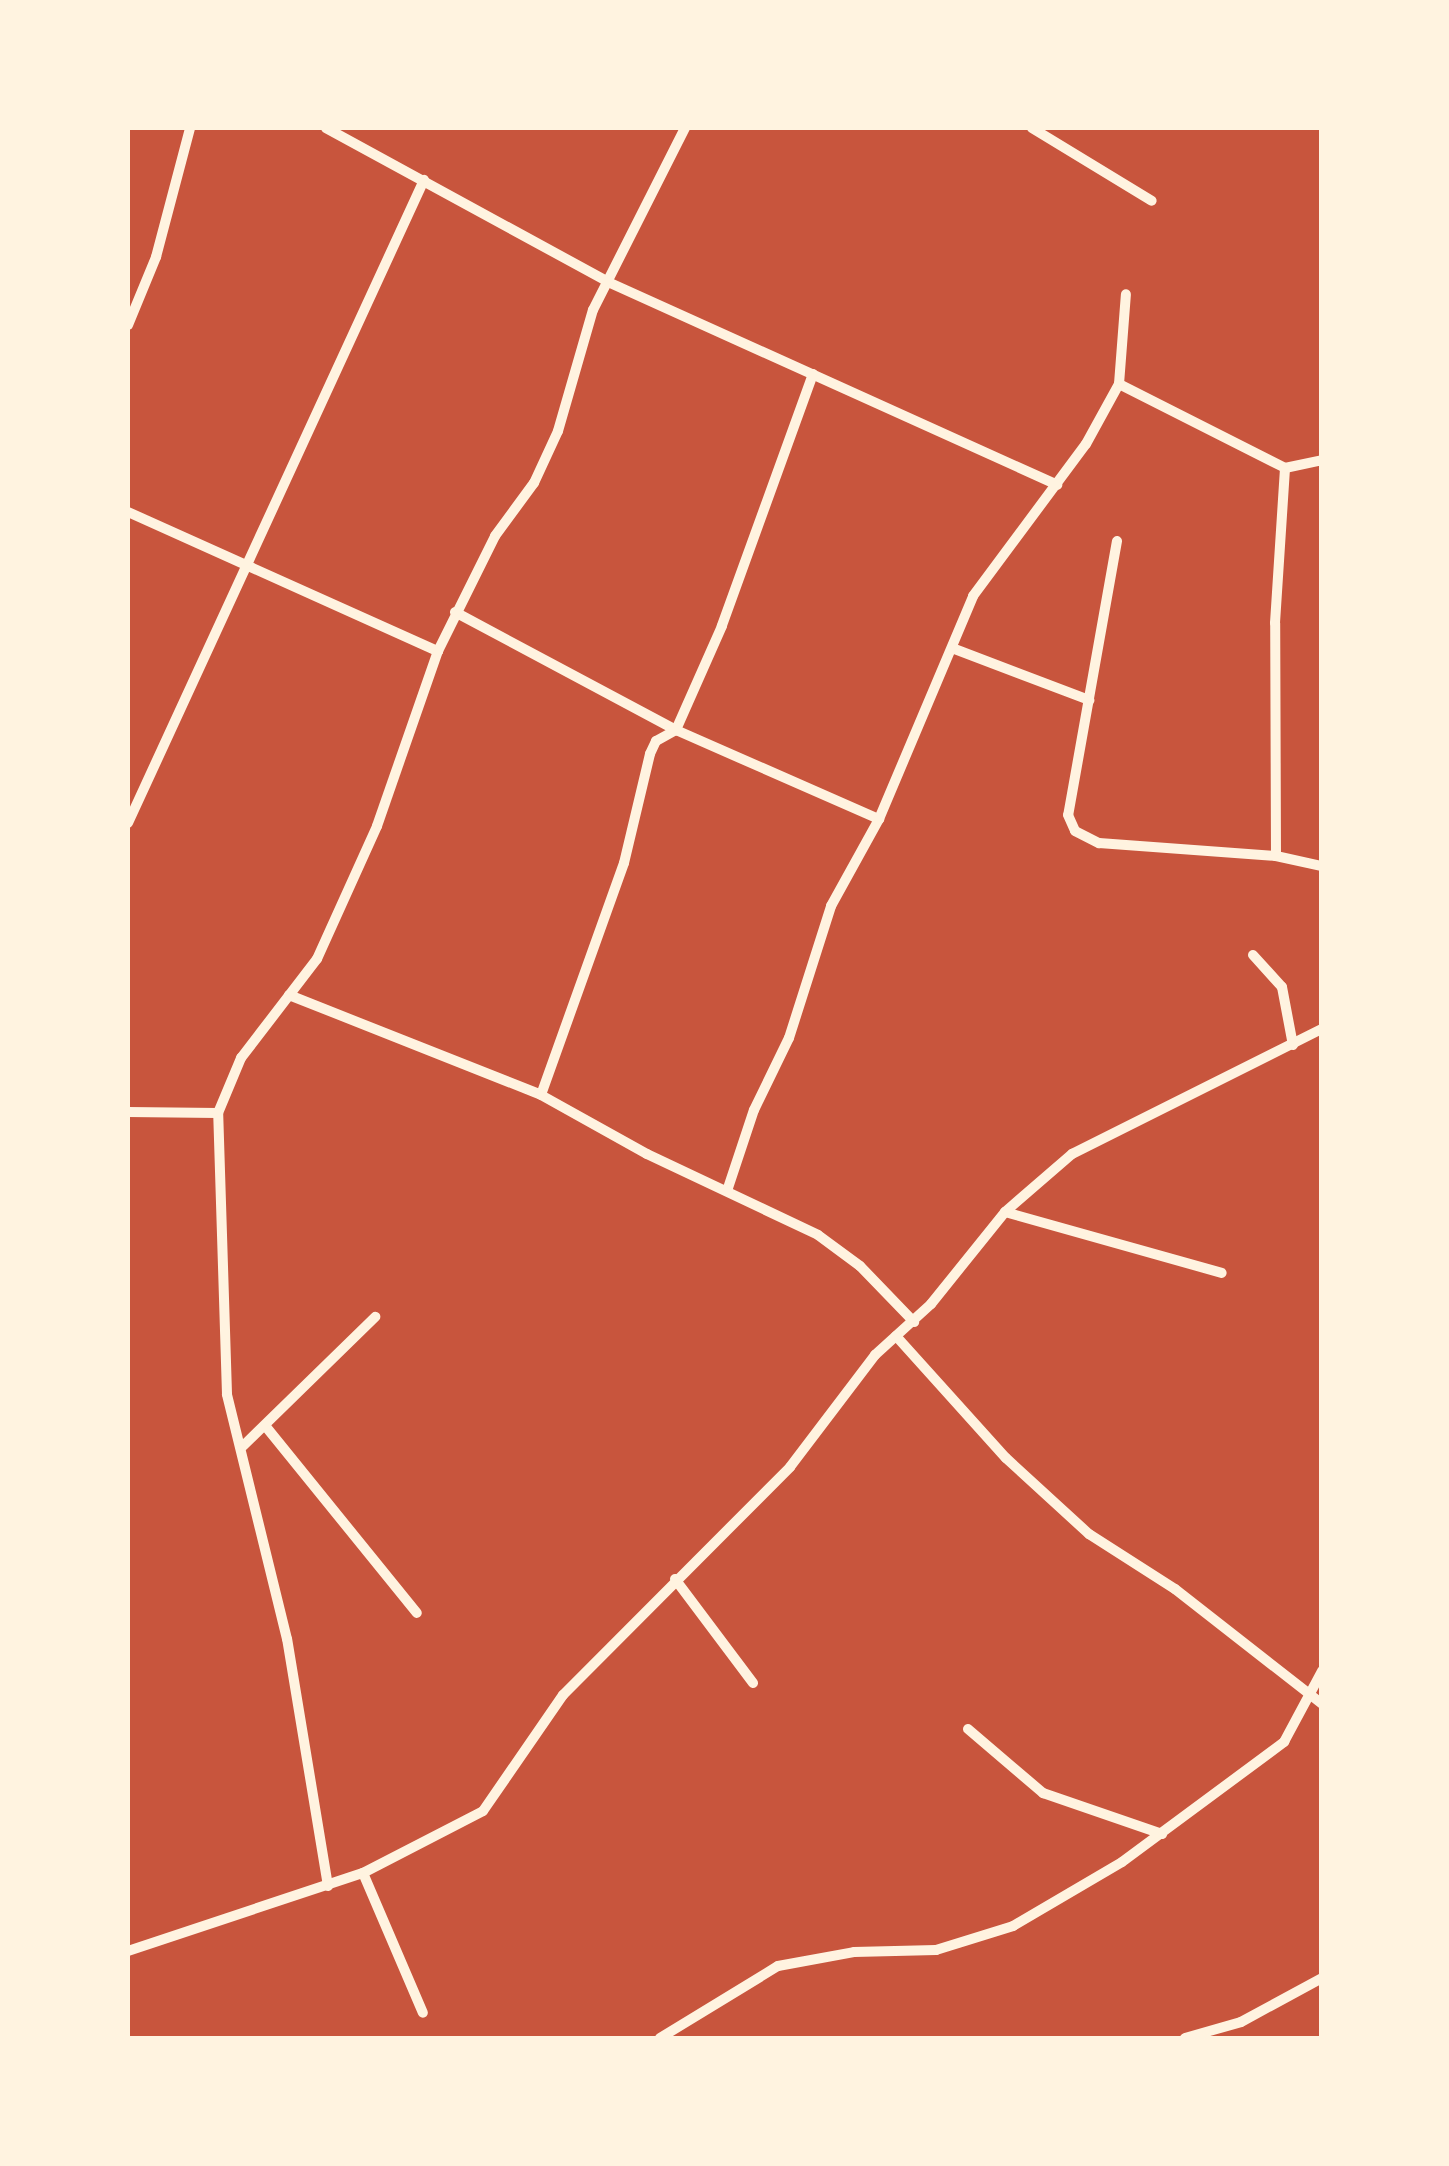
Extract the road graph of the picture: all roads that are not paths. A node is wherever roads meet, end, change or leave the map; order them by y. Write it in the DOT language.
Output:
graph roads {
  1 [pos="190,128"];
  2 [pos="326,128"];
  3 [pos="686,128"];
  4 [pos="1032,128"];
  5 [pos="424,180"];
  6 [pos="1152,202"];
  7 [pos="608,282"];
  8 [pos="1126,294"];
  9 [pos="128,325"];
  10 [pos="813,374"];
  11 [pos="1119,384"];
  12 [pos="1322,460"];
  13 [pos="1286,468"];
  14 [pos="1058,485"];
  15 [pos="128,512"];
  16 [pos="1117,541"];
  17 [pos="246,566"];
  18 [pos="456,612"];
  19 [pos="952,648"];
  20 [pos="438,651"];
  21 [pos="1089,700"];
  22 [pos="676,730"];
  23 [pos="879,819"];
  24 [pos="128,823"];
  25 [pos="1276,856"];
  26 [pos="1322,866"];
  27 [pos="1253,955"];
  28 [pos="289,994"];
  29 [pos="1322,1029"];
  30 [pos="1293,1045"];
  31 [pos="541,1094"];
  32 [pos="128,1112"];
  33 [pos="218,1112"];
  34 [pos="728,1188"];
  35 [pos="1005,1212"];
  36 [pos="1222,1273"];
  37 [pos="375,1317"];
  38 [pos="914,1322"];
  39 [pos="896,1336"];
  40 [pos="267,1428"];
  41 [pos="243,1446"];
  42 [pos="675,1579"];
  43 [pos="417,1613"];
  44 [pos="1322,1671"];
  45 [pos="753,1683"];
  46 [pos="1308,1691"];
  47 [pos="1322,1704"];
  48 [pos="968,1728"];
  49 [pos="1162,1834"];
  50 [pos="363,1873"];
  51 [pos="328,1886"];
  52 [pos="128,1951"];
  53 [pos="1322,1978"];
  54 [pos="423,2013"];
  55 [pos="660,2038"];
  56 [pos="1185,2038"];
  1 -- 9 [label="street"];
  2 -- 5 [label="street"];
  3 -- 7 [label="street"];
  4 -- 6 [label="street"];
  5 -- 7 [label="street"];
  5 -- 17 [label="street"];
  7 -- 10 [label="street"];
  7 -- 18 [label="street"];
  8 -- 11 [label="street"];
  10 -- 14 [label="street"];
  10 -- 22 [label="street"];
  11 -- 13 [label="street"];
  11 -- 14 [label="street"];
  12 -- 13 [label="street"];
  13 -- 25 [label="street"];
  14 -- 19 [label="street"];
  15 -- 17 [label="street"];
  16 -- 21 [label="street"];
  17 -- 20 [label="street"];
  17 -- 24 [label="street"];
  18 -- 20 [label="street"];
  18 -- 22 [label="street"];
  19 -- 21 [label="street"];
  19 -- 23 [label="street"];
  20 -- 28 [label="street"];
  21 -- 25 [label="street"];
  22 -- 23 [label="street"];
  22 -- 31 [label="street"];
  23 -- 34 [label="street"];
  25 -- 26 [label="street"];
  27 -- 30 [label="street"];
  28 -- 31 [label="street"];
  28 -- 33 [label="street"];
  29 -- 30 [label="street"];
  30 -- 35 [label="street"];
  31 -- 34 [label="street"];
  32 -- 33 [label="street"];
  33 -- 41 [label="street"];
  34 -- 38 [label="street"];
  35 -- 36 [label="street"];
  35 -- 38 [label="street"];
  37 -- 40 [label="street"];
  38 -- 39 [label="street"];
  39 -- 42 [label="street"];
  39 -- 46 [label="street"];
  40 -- 41 [label="street"];
  40 -- 43 [label="street"];
  41 -- 51 [label="street"];
  42 -- 45 [label="street"];
  42 -- 50 [label="street"];
  44 -- 46 [label="street"];
  46 -- 47 [label="street"];
  46 -- 49 [label="street"];
  48 -- 49 [label="street"];
  49 -- 55 [label="street"];
  50 -- 51 [label="street"];
  50 -- 54 [label="street"];
  51 -- 52 [label="street"];
  53 -- 56 [label="street"];
}
